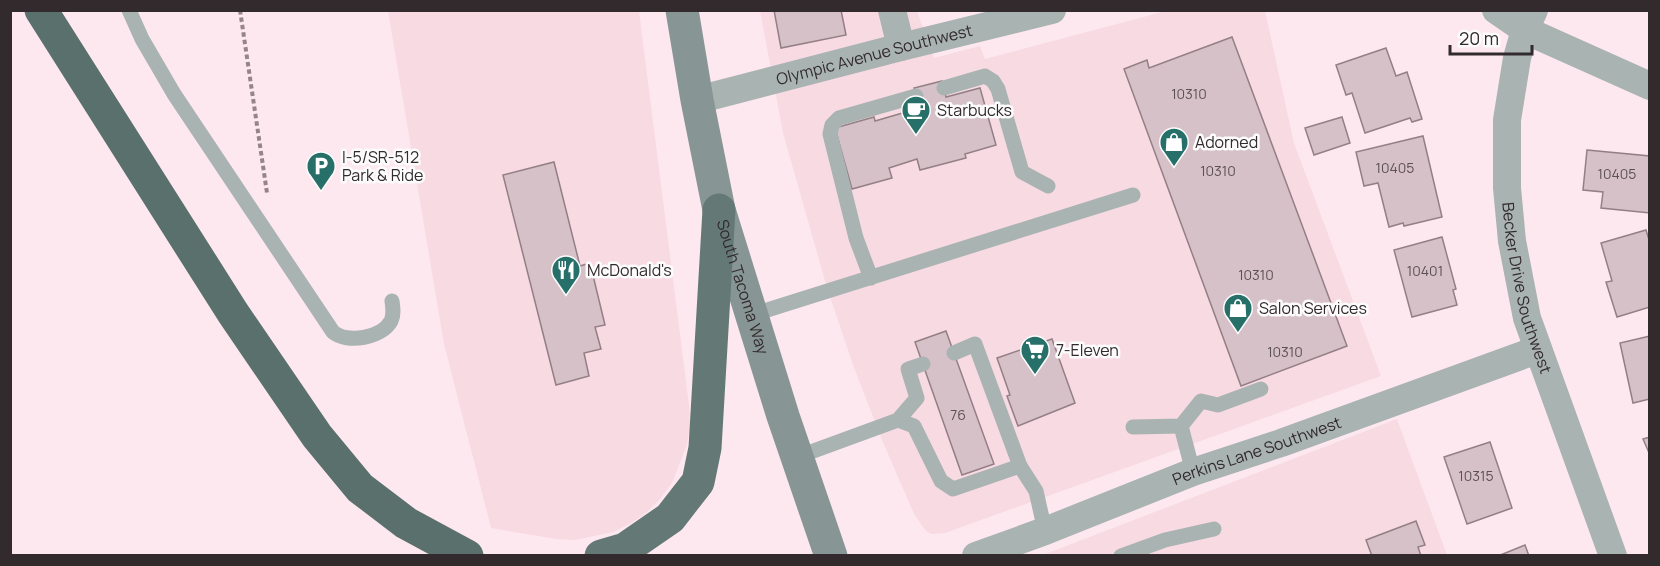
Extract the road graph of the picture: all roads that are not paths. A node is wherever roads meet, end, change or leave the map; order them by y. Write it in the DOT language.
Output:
graph roads {
  1 [pos="41,10"];
  2 [pos="129,10"];
  3 [pos="682,10"];
  4 [pos="892,10"];
  5 [pos="1052,10"];
  6 [pos="1496,10"];
  7 [pos="1530,20"];
  8 [pos="901,47"];
  9 [pos="1650,86"];
  10 [pos="944,88"];
  11 [pos="916,96"];
  12 [pos="697,100"];
  13 [pos="1048,186"];
  14 [pos="1133,195"];
  15 [pos="719,210"];
  16 [pos="872,278"];
  17 [pos="392,301"];
  18 [pos="752,315"];
  19 [pos="1538,350"];
  20 [pos="954,353"];
  21 [pos="923,364"];
  22 [pos="1261,389"];
  23 [pos="898,420"];
  24 [pos="1181,426"];
  25 [pos="1133,427"];
  26 [pos="797,457"];
  27 [pos="1020,466"];
  28 [pos="1193,472"];
  29 [pos="1214,529"];
  30 [pos="1045,531"];
  31 [pos="467,555"];
  32 [pos="601,555"];
  33 [pos="831,555"];
  34 [pos="976,555"];
  35 [pos="1121,555"];
  36 [pos="1613,555"];
  1 -- 31 [label="highway"];
  2 -- 17 [label="lane"];
  3 -- 12 [label="main road, South Tacoma Way"];
  4 -- 8 [label="street"];
  5 -- 8 [label="street, Olympic Avenue Southwest"];
  6 -- 7 [label="street"];
  7 -- 9 [label="street"];
  7 -- 19 [label="street, Becker Drive Southwest"];
  8 -- 12 [label="street, Olympic Avenue Southwest"];
  10 -- 13 [label="lane"];
  11 -- 16 [label="lane"];
  12 -- 15 [label="main road, South Tacoma Way"];
  14 -- 16 [label="lane"];
  15 -- 18 [label="main road, South Tacoma Way"];
  15 -- 32 [label="highway"];
  16 -- 18 [label="lane"];
  18 -- 26 [label="main road, South Tacoma Way"];
  19 -- 28 [label="street, Perkins Lane Southwest"];
  19 -- 36 [label="street, Becker Drive Southwest"];
  20 -- 27 [label="lane"];
  21 -- 23 [label="lane"];
  22 -- 24 [label="lane"];
  23 -- 26 [label="lane"];
  23 -- 27 [label="lane"];
  24 -- 25 [label="lane"];
  24 -- 28 [label="lane"];
  26 -- 33 [label="main road, South Tacoma Way"];
  27 -- 30 [label="lane"];
  28 -- 30 [label="street, Perkins Lane Southwest"];
  29 -- 35 [label="lane"];
  30 -- 34 [label="street, Perkins Lane Southwest"];
}
